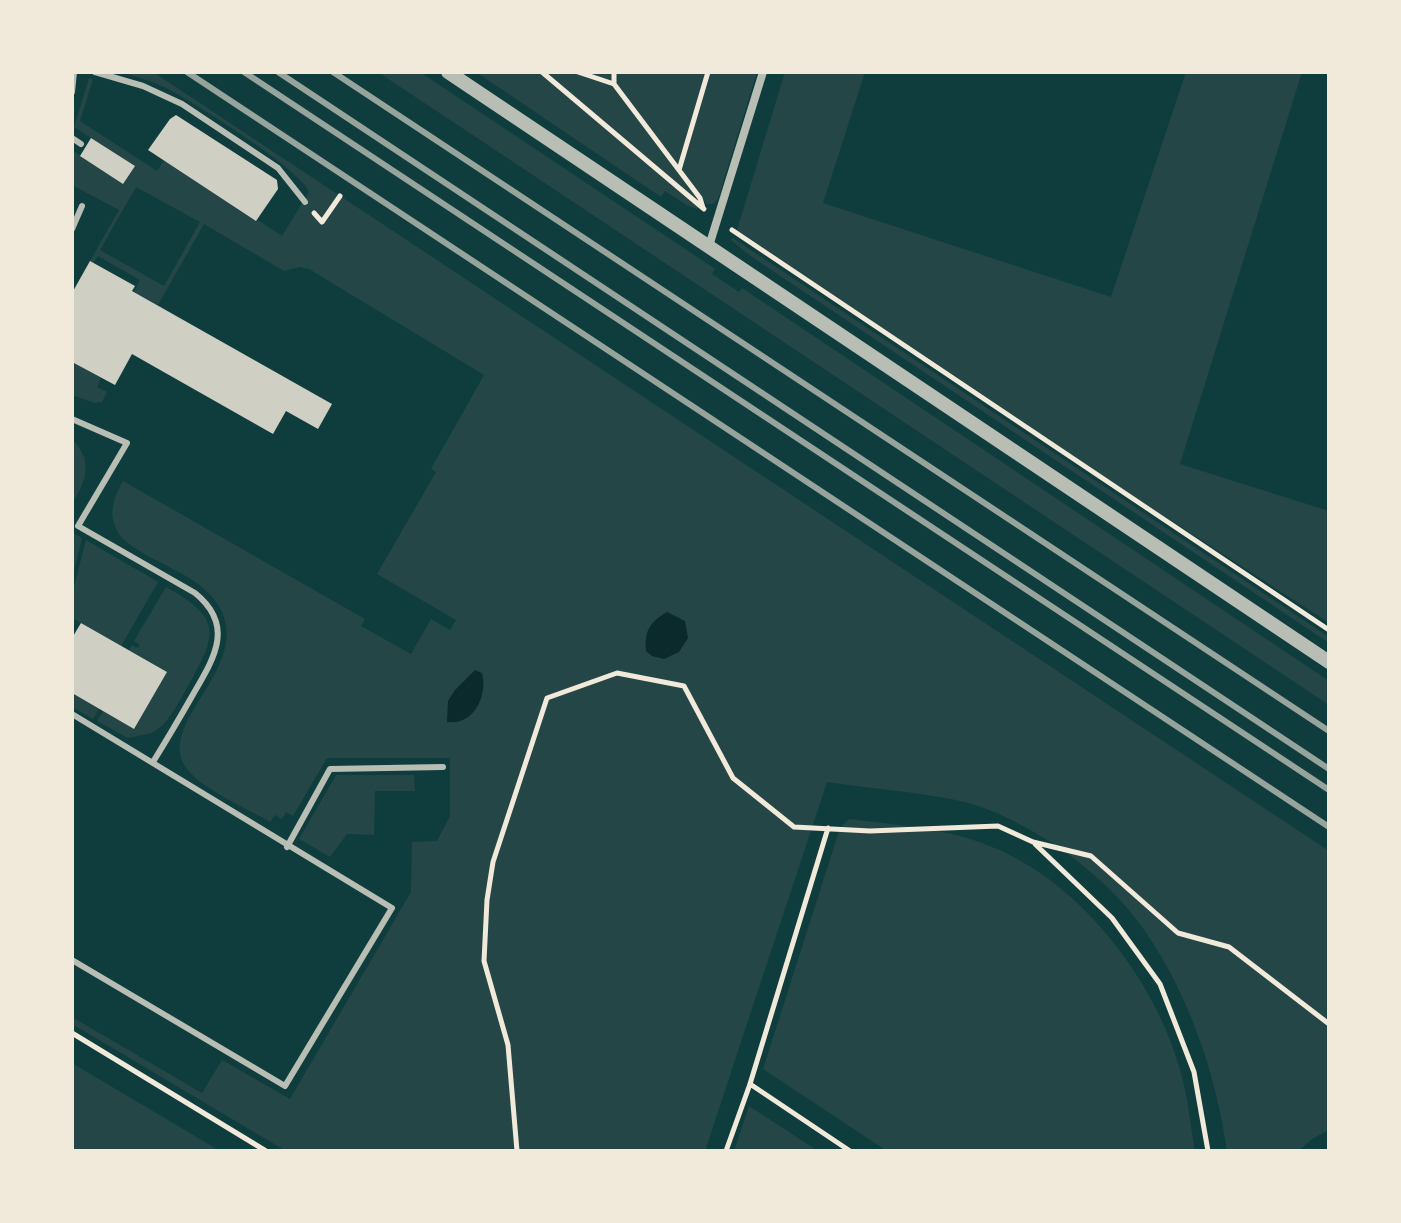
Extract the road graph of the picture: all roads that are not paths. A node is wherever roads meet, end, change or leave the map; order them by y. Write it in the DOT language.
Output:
graph roads {
  1 [pos="74,72"];
  2 [pos="95,72"];
  3 [pos="448,72"];
  4 [pos="763,72"];
  5 [pos="72,92"];
  6 [pos="72,138"];
  7 [pos="81,144"];
  8 [pos="305,202"];
  9 [pos="82,206"];
  10 [pos="72,229"];
  11 [pos="709,246"];
  12 [pos="72,419"];
  13 [pos="1329,662"];
  14 [pos="72,714"];
  15 [pos="153,762"];
  16 [pos="443,767"];
  17 [pos="287,847"];
  18 [pos="72,960"];
  1 -- 5 [label="lane"];
  2 -- 8 [label="lane"];
  3 -- 11 [label="street"];
  4 -- 11 [label="street"];
  6 -- 7 [label="lane"];
  9 -- 10 [label="lane"];
  11 -- 13 [label="street"];
  12 -- 15 [label="lane"];
  14 -- 15 [label="lane"];
  15 -- 17 [label="lane"];
  16 -- 17 [label="lane"];
  17 -- 18 [label="lane"];
}
